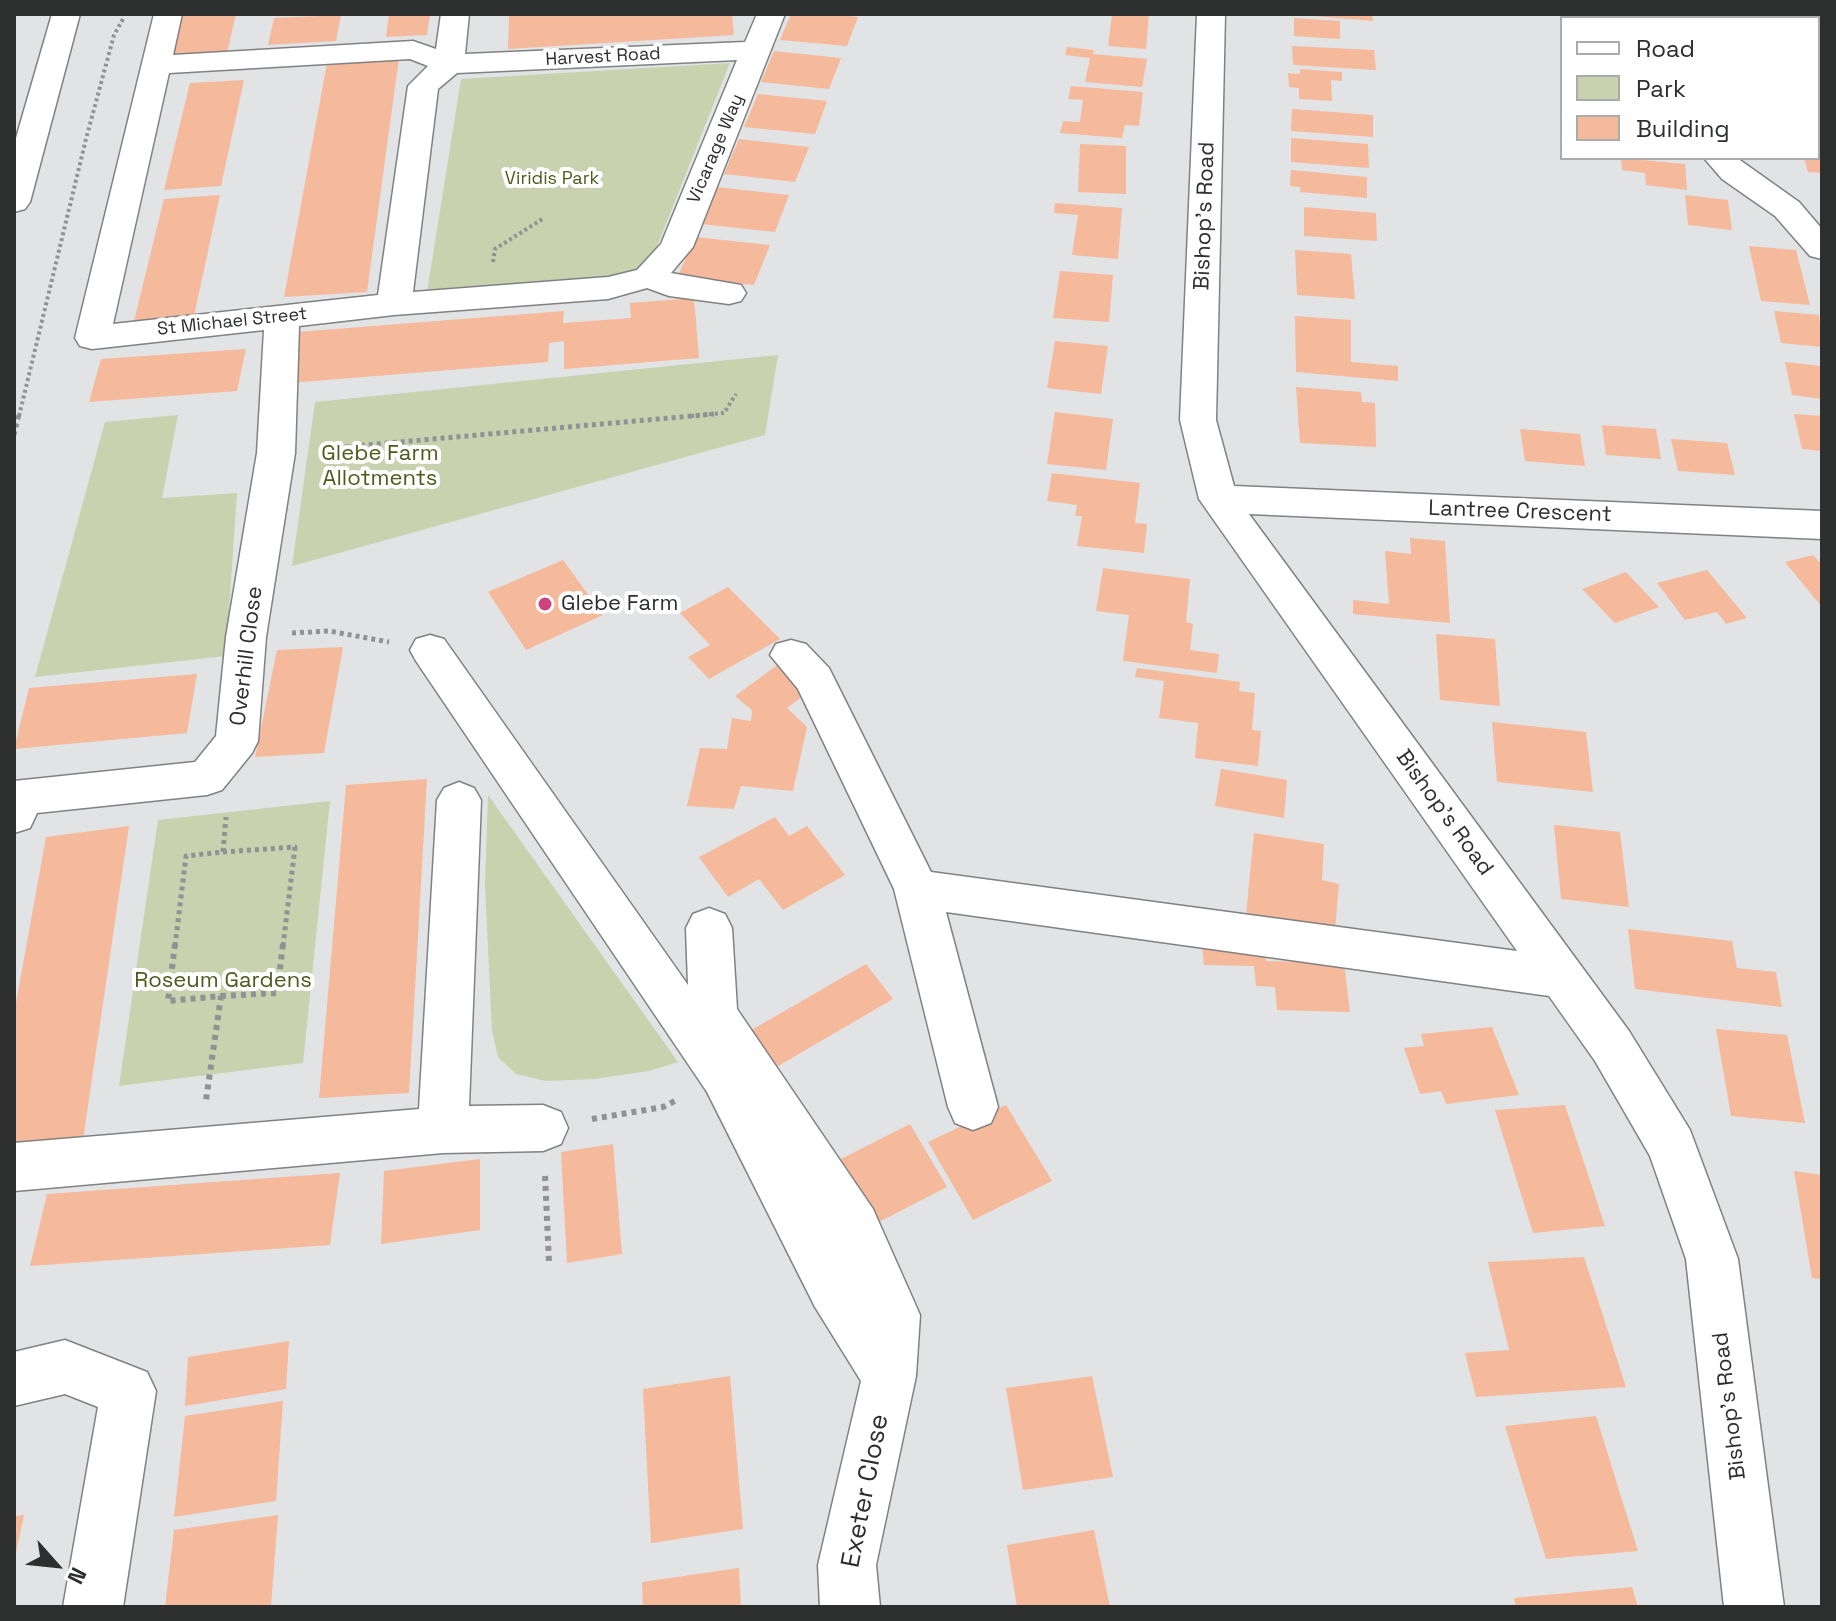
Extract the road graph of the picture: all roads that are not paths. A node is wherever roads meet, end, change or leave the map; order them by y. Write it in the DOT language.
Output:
graph roads {
  1 [pos="66,14"];
  2 [pos="96,14"];
  3 [pos="168,14"];
  4 [pos="455,14"];
  5 [pos="771,14"];
  6 [pos="1211,14"];
  7 [pos="758,50"];
  8 [pos="449,64"];
  9 [pos="156,65"];
  10 [pos="38,112"];
  11 [pos="1722,160"];
  12 [pos="14,202"];
  13 [pos="1822,249"];
  14 [pos="649,277"];
  15 [pos="729,293"];
  16 [pos="394,304"];
  17 [pos="282,316"];
  18 [pos="1218,499"];
  19 [pos="1822,525"];
  20 [pos="430,650"];
  21 [pos="791,655"];
  22 [pos="459,800"];
  23 [pos="14,815"];
  24 [pos="917,889"];
  25 [pos="709,928"];
  26 [pos="1561,977"];
  27 [pos="973,1107"];
  28 [pos="543,1128"];
  29 [pos="443,1130"];
  30 [pos="14,1167"];
  31 [pos="889,1376"];
  32 [pos="14,1379"];
  33 [pos="93,1607"];
  34 [pos="850,1607"];
  35 [pos="1754,1607"];
  1 -- 10 [label="street"];
  2 -- 10 [label="street"];
  3 -- 9 [label="street, St Michael Street"];
  4 -- 8 [label="street"];
  5 -- 7 [label="street, Vicarage Way"];
  6 -- 18 [label="street, Bishop's Road"];
  7 -- 8 [label="street, Harvest Road"];
  7 -- 14 [label="street, Vicarage Way"];
  8 -- 9 [label="street"];
  8 -- 16 [label="street"];
  9 -- 17 [label="street, St Michael Street"];
  10 -- 12 [label="street"];
  11 -- 13 [label="street"];
  14 -- 15 [label="street"];
  14 -- 16 [label="street, St Michael Street"];
  16 -- 17 [label="street, St Michael Street"];
  17 -- 23 [label="street, Overhill Close"];
  18 -- 19 [label="street, Lantree Crescent"];
  18 -- 26 [label="street, Bishop's Road"];
  20 -- 31 [label="street"];
  21 -- 24 [label="street"];
  22 -- 29 [label="street"];
  24 -- 26 [label="street"];
  24 -- 27 [label="street"];
  25 -- 31 [label="street, Exeter Close"];
  26 -- 35 [label="street, Bishop's Road"];
  28 -- 29 [label="street"];
  29 -- 30 [label="street"];
  31 -- 34 [label="street, Exeter Close"];
  32 -- 33 [label="street"];
}
